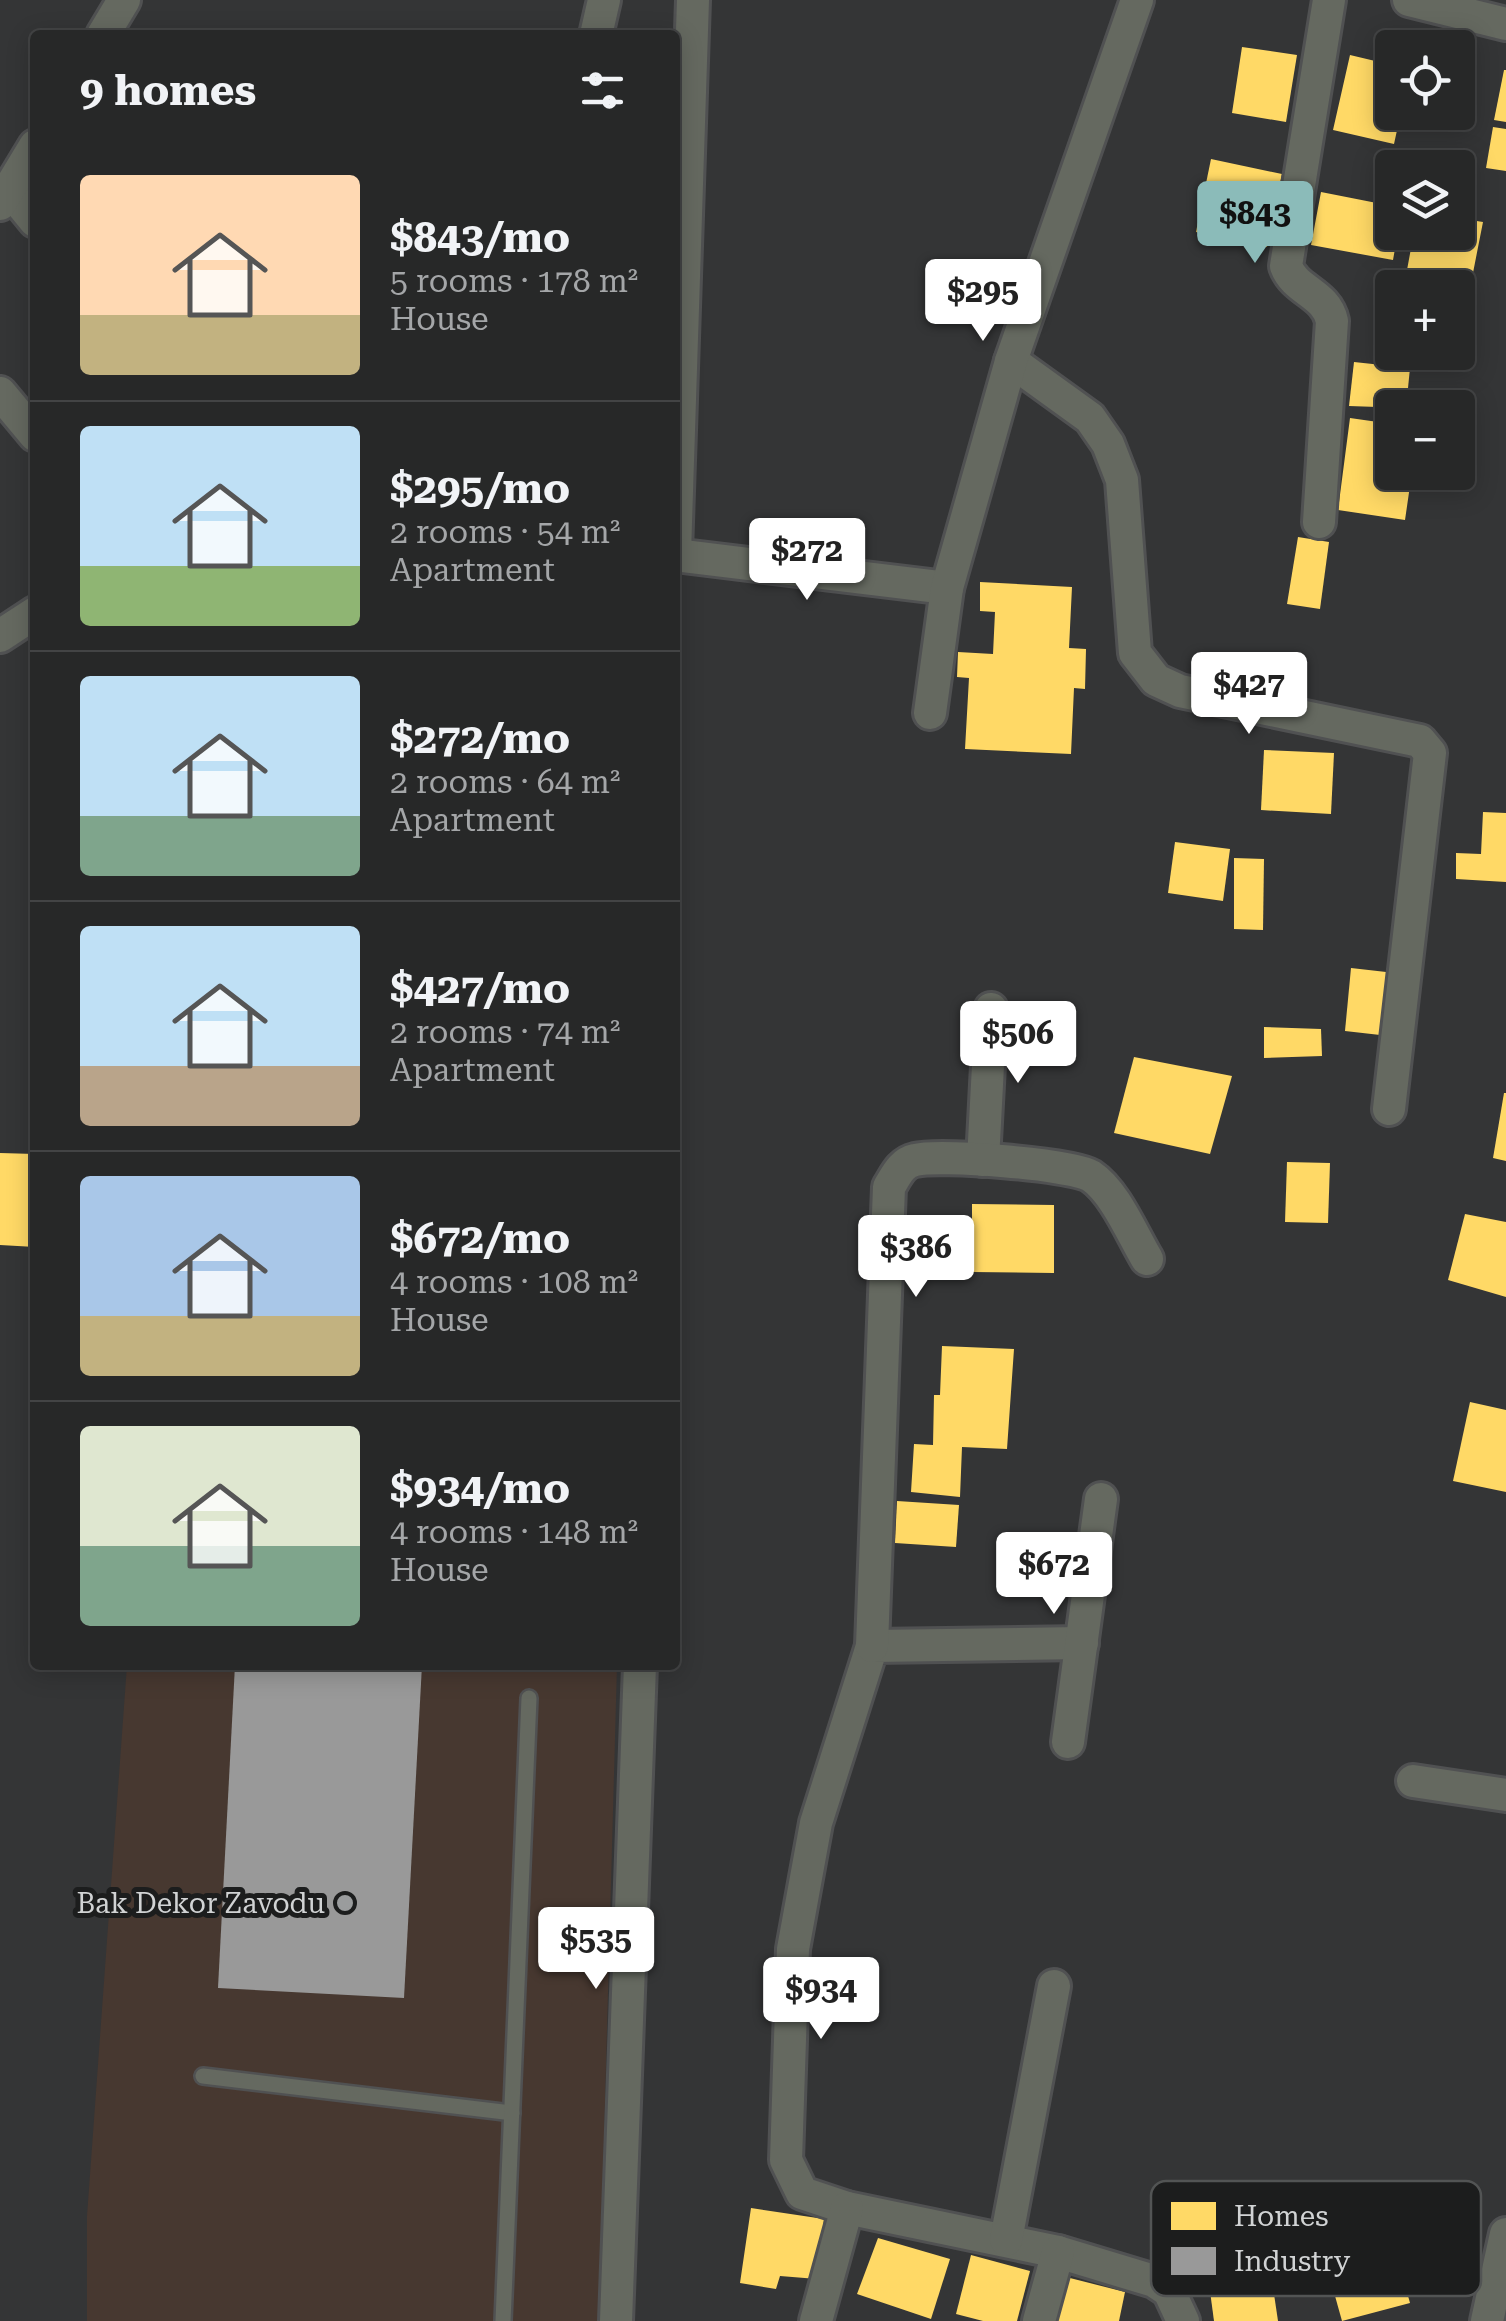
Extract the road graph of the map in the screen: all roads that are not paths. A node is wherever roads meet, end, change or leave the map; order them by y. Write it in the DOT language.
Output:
graph roads {
  1 [pos="124,0"];
  2 [pos="604,0"];
  3 [pos="693,0"];
  4 [pos="1137,0"];
  5 [pos="1329,0"];
  6 [pos="1410,0"];
  7 [pos="1506,24"];
  8 [pos="106,30"];
  9 [pos="597,30"];
  10 [pos="30,154"];
  11 [pos="4,196"];
  12 [pos="30,216"];
  13 [pos="1011,361"];
  14 [pos="0,393"];
  15 [pos="680,400"];
  16 [pos="30,428"];
  17 [pos="1319,522"];
  18 [pos="680,555"];
  19 [pos="947,588"];
  20 [pos="30,616"];
  21 [pos="0,636"];
  22 [pos="930,713"];
  23 [pos="991,1009"];
  24 [pos="1389,1109"];
  25 [pos="983,1160"];
  26 [pos="1147,1259"];
  27 [pos="1101,1500"];
  28 [pos="1082,1643"];
  29 [pos="872,1646"];
  30 [pos="640,1670"];
  31 [pos="530,1698"];
  32 [pos="1068,1742"];
  33 [pos="1413,1781"];
  34 [pos="1506,1795"];
  35 [pos="1054,1986"];
  36 [pos="203,2076"];
  37 [pos="512,2113"];
  38 [pos="847,2208"];
  39 [pos="1506,2234"];
  40 [pos="1006,2240"];
  41 [pos="1058,2252"];
  42 [pos="1151,2280"];
  43 [pos="1171,2296"];
  44 [pos="503,2321"];
  45 [pos="616,2321"];
  46 [pos="816,2321"];
  47 [pos="1039,2321"];
  48 [pos="1182,2321"];
  49 [pos="1488,2321"];
  1 -- 8 [label="street"];
  2 -- 9 [label="street"];
  3 -- 15 [label="street"];
  4 -- 13 [label="street"];
  5 -- 17 [label="street"];
  6 -- 7 [label="street"];
  10 -- 11 [label="street"];
  11 -- 12 [label="street"];
  13 -- 19 [label="street"];
  13 -- 24 [label="street"];
  14 -- 16 [label="street"];
  18 -- 19 [label="street"];
  19 -- 22 [label="street"];
  20 -- 21 [label="street"];
  23 -- 25 [label="street"];
  25 -- 26 [label="street"];
  25 -- 29 [label="street"];
  27 -- 28 [label="street"];
  28 -- 29 [label="street"];
  28 -- 32 [label="street"];
  29 -- 38 [label="street"];
  30 -- 45 [label="street"];
  31 -- 37 [label="lane"];
  33 -- 34 [label="street"];
  35 -- 40 [label="street"];
  36 -- 37 [label="lane"];
  37 -- 44 [label="lane"];
  38 -- 40 [label="street"];
  38 -- 46 [label="street"];
  39 -- 49 [label="street"];
  40 -- 41 [label="street"];
  41 -- 42 [label="street"];
  41 -- 47 [label="street"];
  43 -- 48 [label="street"];
}
